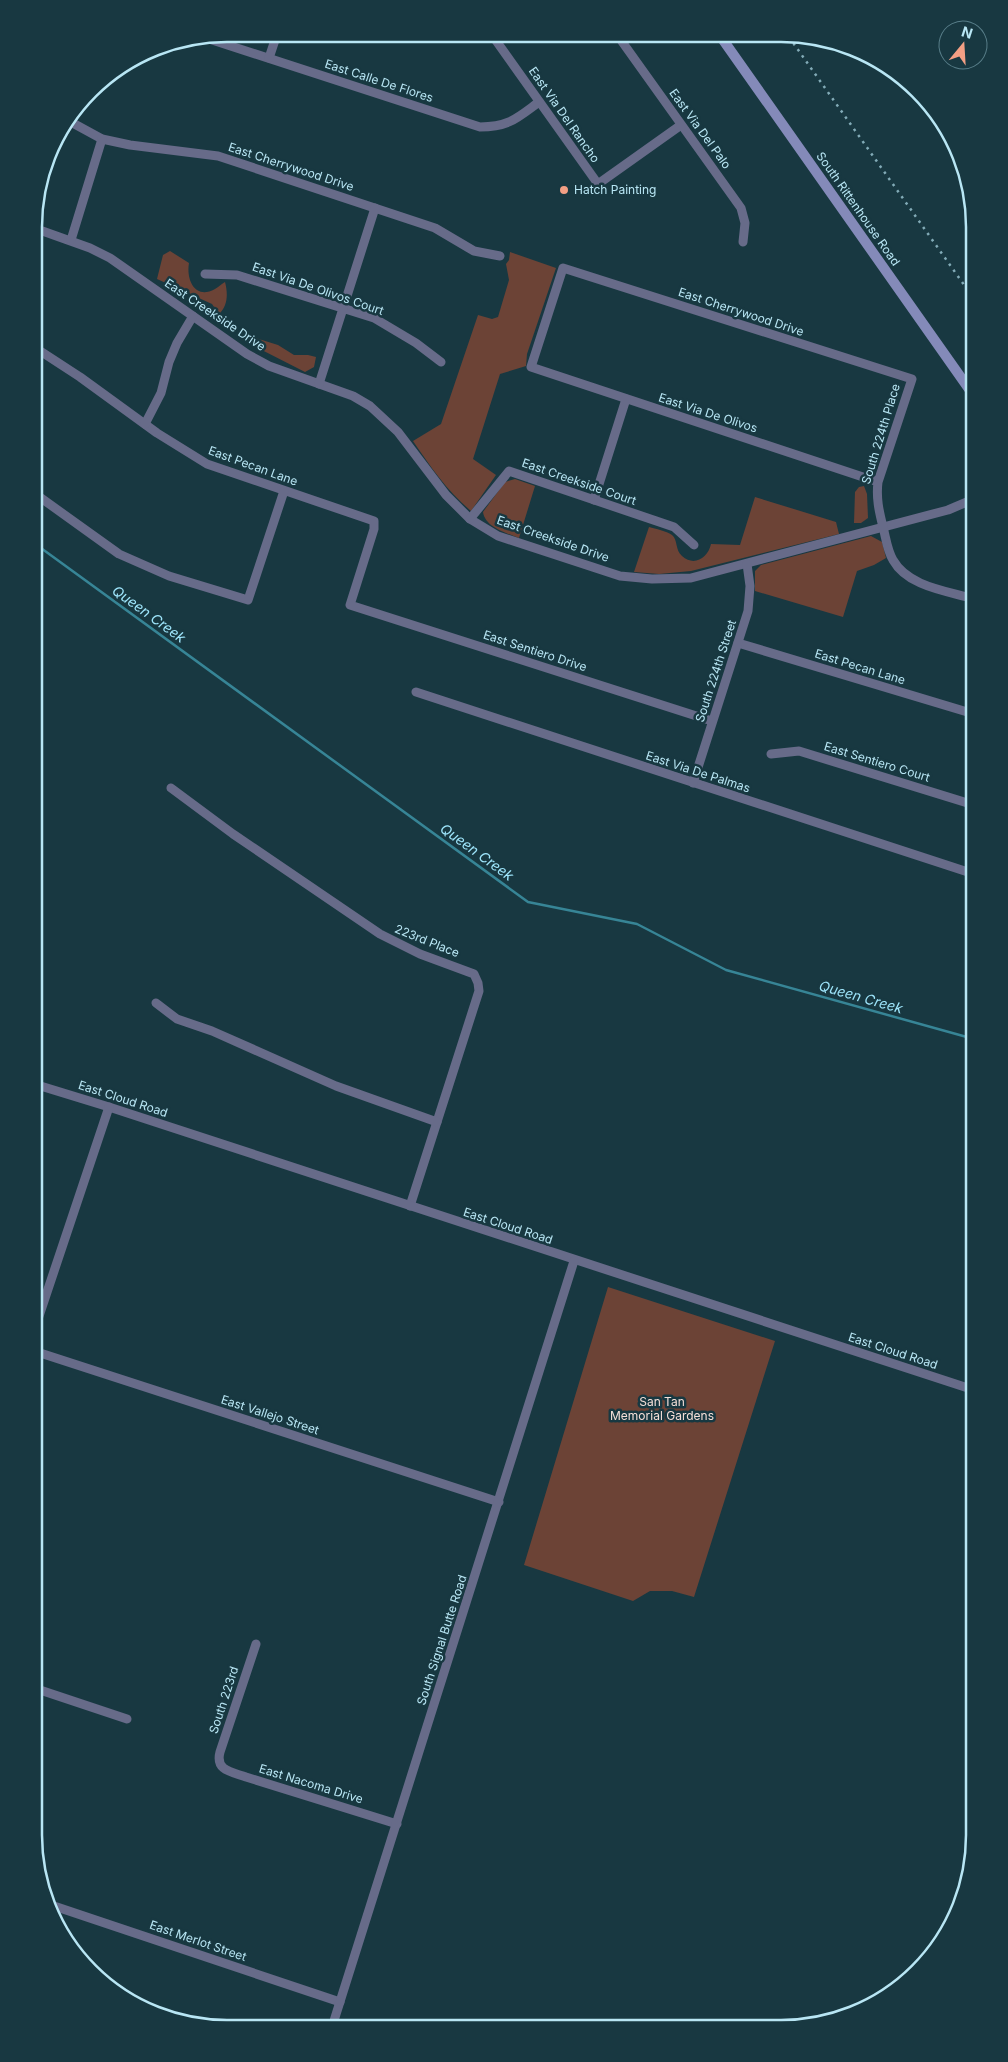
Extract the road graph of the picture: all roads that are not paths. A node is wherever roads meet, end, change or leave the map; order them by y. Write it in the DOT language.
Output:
graph roads {
  1 [pos="274,42"];
  2 [pos="497,42"];
  3 [pos="622,42"];
  4 [pos="725,42"];
  5 [pos="220,43"];
  6 [pos="269,58"];
  7 [pos="539,102"];
  8 [pos="75,124"];
  9 [pos="681,125"];
  10 [pos="102,138"];
  11 [pos="375,208"];
  12 [pos="42,231"];
  13 [pos="72,240"];
  14 [pos="743,242"];
  15 [pos="500,256"];
  16 [pos="563,268"];
  17 [pos="205,274"];
  18 [pos="342,308"];
  19 [pos="193,316"];
  20 [pos="42,352"];
  21 [pos="441,362"];
  22 [pos="912,379"];
  23 [pos="319,384"];
  24 [pos="966,385"];
  25 [pos="626,399"];
  26 [pos="146,424"];
  27 [pos="878,482"];
  28 [pos="284,491"];
  29 [pos="42,499"];
  30 [pos="594,500"];
  31 [pos="966,503"];
  32 [pos="470,519"];
  33 [pos="883,527"];
  34 [pos="694,545"];
  35 [pos="747,564"];
  36 [pos="966,597"];
  37 [pos="350,605"];
  38 [pos="738,643"];
  39 [pos="416,692"];
  40 [pos="966,712"];
  41 [pos="712,721"];
  42 [pos="771,754"];
  43 [pos="693,783"];
  44 [pos="171,788"];
  45 [pos="966,803"];
  46 [pos="966,871"];
  47 [pos="156,1003"];
  48 [pos="42,1086"];
  49 [pos="109,1107"];
  50 [pos="437,1122"];
  51 [pos="410,1206"];
  52 [pos="574,1261"];
  53 [pos="42,1306"];
  54 [pos="42,1354"];
  55 [pos="966,1387"];
  56 [pos="499,1502"];
  57 [pos="256,1644"];
  58 [pos="42,1691"];
  59 [pos="127,1719"];
  60 [pos="220,1764"];
  61 [pos="397,1824"];
  62 [pos="58,1907"];
  63 [pos="340,2002"];
  64 [pos="334,2020"];
  1 -- 6 [label="street"];
  2 -- 7 [label="street, East Via Del Rancho"];
  3 -- 9 [label="street, East Via Del Palo"];
  4 -- 24 [label="main road, South Rittenhouse Road"];
  5 -- 6 [label="street, East Calle De Flores"];
  6 -- 7 [label="street, East Calle De Flores"];
  7 -- 9 [label="street, East Via Del Rancho"];
  8 -- 10 [label="street, East Cherrywood Drive"];
  9 -- 14 [label="street, East Via Del Palo"];
  10 -- 11 [label="street, East Cherrywood Drive"];
  10 -- 13 [label="street"];
  11 -- 15 [label="street, East Cherrywood Drive"];
  11 -- 18 [label="street"];
  12 -- 13 [label="street, East Creekside Drive"];
  13 -- 19 [label="street, East Creekside Drive"];
  16 -- 22 [label="street, East Cherrywood Drive"];
  16 -- 25 [label="street, East Via De Olivos"];
  17 -- 18 [label="street, East Via De Olivos Court"];
  18 -- 21 [label="street, East Via De Olivos Court"];
  18 -- 23 [label="street"];
  19 -- 23 [label="street, East Creekside Drive"];
  19 -- 26 [label="street"];
  20 -- 26 [label="street, East Pecan Lane"];
  22 -- 27 [label="street, South 224th Place"];
  23 -- 32 [label="street, East Creekside Drive"];
  25 -- 27 [label="street, East Via De Olivos"];
  25 -- 30 [label="street"];
  26 -- 28 [label="street, East Pecan Lane"];
  27 -- 33 [label="street, South 224th Place"];
  28 -- 29 [label="street"];
  28 -- 37 [label="street, East Pecan Lane"];
  30 -- 32 [label="street, East Creekside Court"];
  30 -- 34 [label="street, East Creekside Court"];
  31 -- 33 [label="street, East Creekside Drive"];
  32 -- 35 [label="street, East Creekside Drive"];
  33 -- 35 [label="street, East Creekside Drive"];
  33 -- 36 [label="street, South 224th Place"];
  35 -- 38 [label="street, South 224th Street"];
  37 -- 41 [label="street, East Sentiero Drive"];
  38 -- 40 [label="street, East Pecan Lane"];
  38 -- 41 [label="street, South 224th Street"];
  39 -- 43 [label="street, East Via De Palmas"];
  41 -- 43 [label="street, South 224th Street"];
  42 -- 45 [label="street, East Sentiero Court"];
  43 -- 46 [label="street, East Via De Palmas"];
  44 -- 50 [label="street, 223rd Place"];
  47 -- 50 [label="street"];
  48 -- 49 [label="street, East Cloud Road"];
  49 -- 51 [label="street, East Cloud Road"];
  49 -- 53 [label="street"];
  50 -- 51 [label="street, 223rd Place"];
  51 -- 52 [label="street, East Cloud Road"];
  52 -- 55 [label="street, East Cloud Road"];
  52 -- 56 [label="street, South Signal Butte Road"];
  54 -- 56 [label="street, East Vallejo Street"];
  56 -- 61 [label="street, South Signal Butte Road"];
  57 -- 60 [label="street, South 223rd"];
  58 -- 59 [label="street"];
  60 -- 61 [label="street, East Nacoma Drive"];
  61 -- 63 [label="street, South Signal Butte Road"];
  62 -- 63 [label="street, East Merlot Street"];
  63 -- 64 [label="street, South Signal Butte Road"];
}
